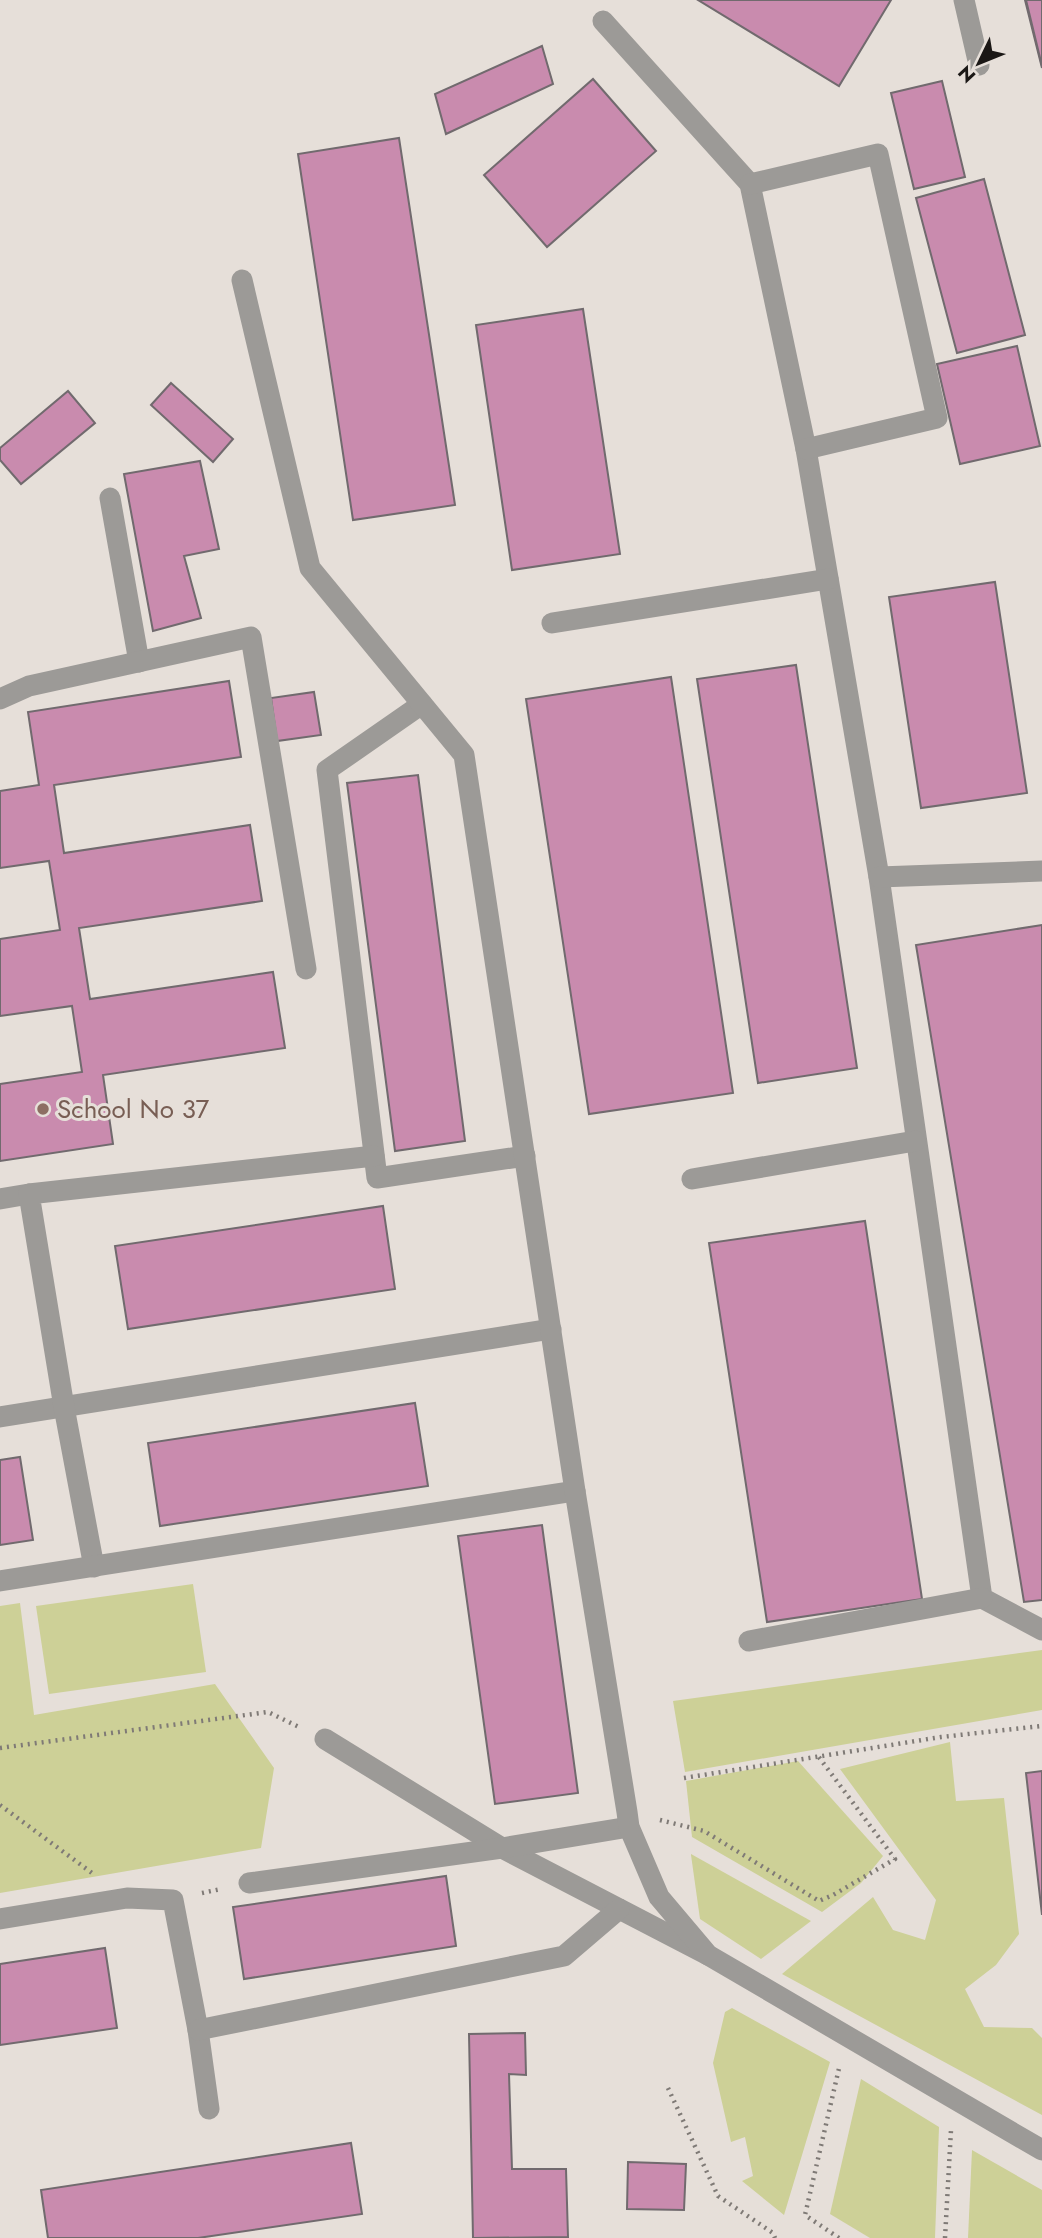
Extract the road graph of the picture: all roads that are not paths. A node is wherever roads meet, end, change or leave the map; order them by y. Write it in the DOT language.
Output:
graph roads {
  1 [pos="964,0"];
  2 [pos="603,21"];
  3 [pos="979,65"];
  4 [pos="750,184"];
  5 [pos="242,280"];
  6 [pos="806,449"];
  7 [pos="110,498"];
  8 [pos="828,579"];
  9 [pos="552,623"];
  10 [pos="139,662"];
  11 [pos="0,699"];
  12 [pos="422,704"];
  13 [pos="1042,871"];
  14 [pos="879,877"];
  15 [pos="306,969"];
  16 [pos="915,1141"];
  17 [pos="374,1156"];
  18 [pos="525,1156"];
  19 [pos="692,1179"];
  20 [pos="29,1194"];
  21 [pos="0,1199"];
  22 [pos="551,1329"];
  23 [pos="64,1407"];
  24 [pos="0,1417"];
  25 [pos="575,1491"];
  26 [pos="94,1567"];
  27 [pos="0,1581"];
  28 [pos="982,1598"];
  29 [pos="1039,1627"];
  30 [pos="750,1641"];
  31 [pos="325,1739"];
  32 [pos="628,1820"];
  33 [pos="502,1848"];
  34 [pos="249,1883"];
  35 [pos="619,1909"];
  36 [pos="0,1919"];
  37 [pos="708,1955"];
  38 [pos="198,2030"];
  39 [pos="209,2109"];
  40 [pos="1042,2150"];
  1 -- 3 [label="street"];
  2 -- 4 [label="street"];
  4 -- 6 [label="street"];
  4 -- 6 [label="street"];
  5 -- 12 [label="street"];
  6 -- 8 [label="street"];
  7 -- 10 [label="street"];
  8 -- 9 [label="street"];
  8 -- 14 [label="street"];
  10 -- 11 [label="street"];
  10 -- 15 [label="street"];
  12 -- 17 [label="street"];
  12 -- 18 [label="street"];
  13 -- 14 [label="street"];
  14 -- 16 [label="street"];
  16 -- 19 [label="street"];
  16 -- 28 [label="street"];
  17 -- 18 [label="street"];
  17 -- 20 [label="street"];
  18 -- 22 [label="street"];
  20 -- 21 [label="street"];
  20 -- 23 [label="street"];
  22 -- 23 [label="street"];
  22 -- 25 [label="street"];
  23 -- 24 [label="street"];
  23 -- 26 [label="street"];
  25 -- 26 [label="street"];
  25 -- 32 [label="street"];
  26 -- 27 [label="street"];
  28 -- 29 [label="street"];
  28 -- 30 [label="street"];
  31 -- 33 [label="street"];
  32 -- 33 [label="street"];
  32 -- 37 [label="street"];
  33 -- 34 [label="street"];
  33 -- 35 [label="street"];
  35 -- 37 [label="street"];
  35 -- 38 [label="street"];
  36 -- 38 [label="street"];
  37 -- 40 [label="street"];
  38 -- 39 [label="street"];
}
